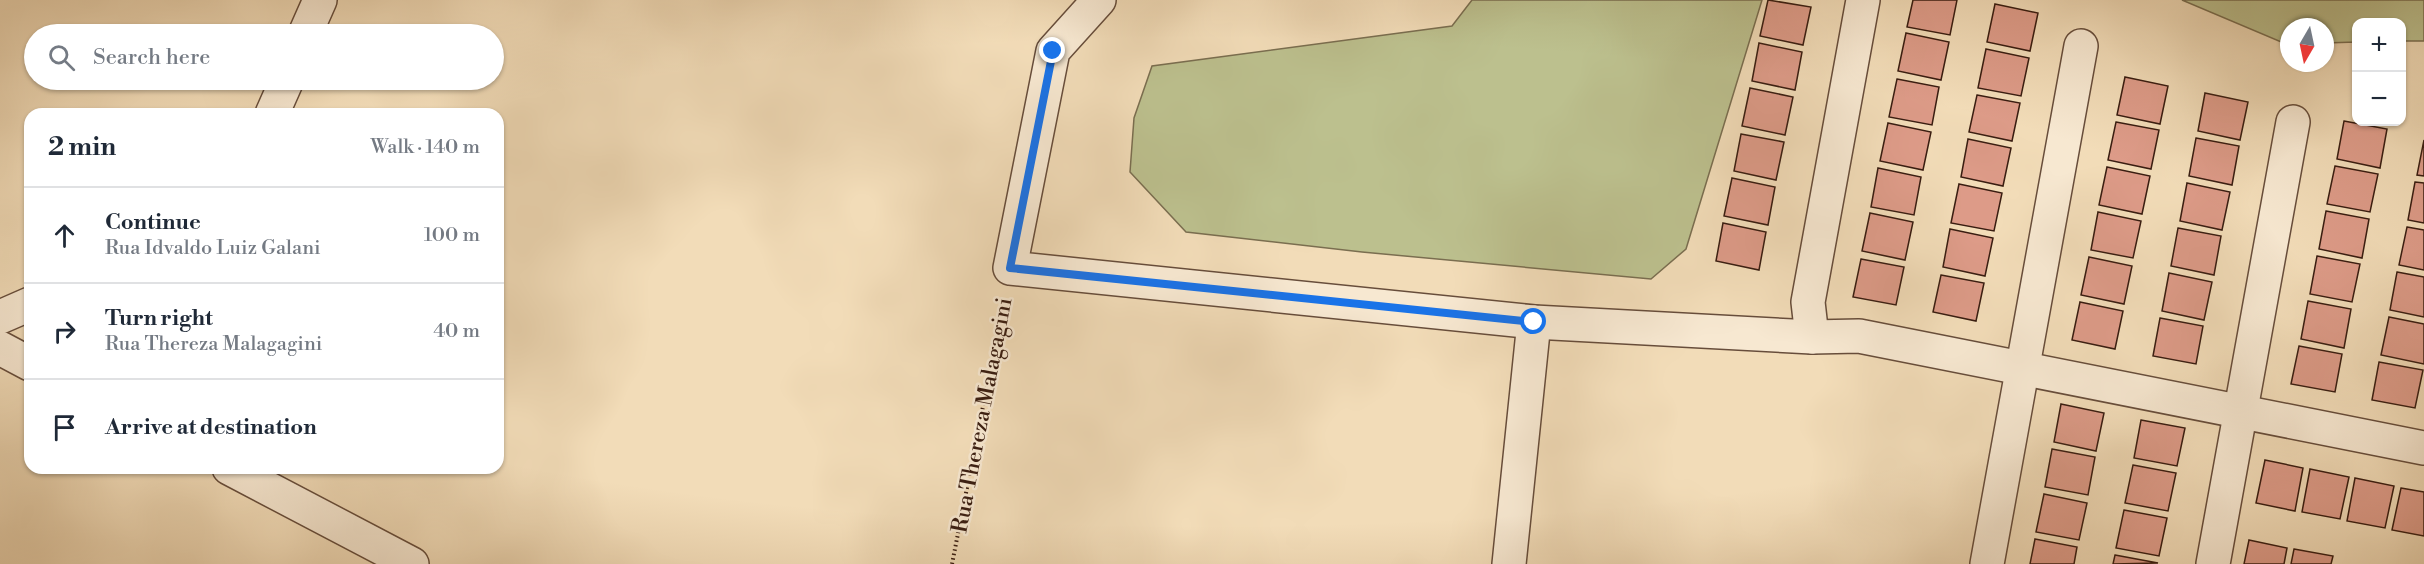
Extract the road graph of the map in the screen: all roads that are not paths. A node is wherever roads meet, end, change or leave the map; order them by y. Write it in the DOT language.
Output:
graph roads {
  1 [pos="320,0"];
  2 [pos="1099,0"];
  3 [pos="1863,0"];
  4 [pos="309,24"];
  5 [pos="2081,46"];
  6 [pos="283,90"];
  7 [pos="275,108"];
  8 [pos="2293,122"];
  9 [pos="24,307"];
  10 [pos="0,317"];
  11 [pos="1534,322"];
  12 [pos="1812,337"];
  13 [pos="0,348"];
  14 [pos="24,361"];
  15 [pos="2022,368"];
  16 [pos="2241,411"];
  17 [pos="2424,448"];
  18 [pos="240,474"];
  19 [pos="412,564"];
  20 [pos="1509,564"];
  21 [pos="1987,564"];
  22 [pos="2213,564"];
  1 -- 4 [label="street"];
  2 -- 11 [label="street, Rua Thereza Malagagini"];
  3 -- 12 [label="street"];
  5 -- 15 [label="street"];
  6 -- 7 [label="street"];
  8 -- 16 [label="street"];
  9 -- 10 [label="street"];
  11 -- 12 [label="street"];
  11 -- 20 [label="street"];
  12 -- 15 [label="street"];
  13 -- 14 [label="street"];
  15 -- 16 [label="street"];
  15 -- 21 [label="street"];
  16 -- 17 [label="street"];
  16 -- 22 [label="street"];
  18 -- 19 [label="street"];
}
